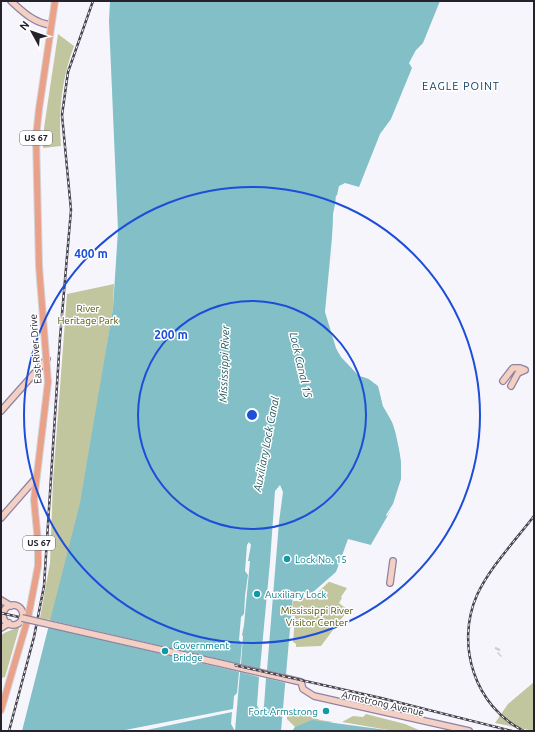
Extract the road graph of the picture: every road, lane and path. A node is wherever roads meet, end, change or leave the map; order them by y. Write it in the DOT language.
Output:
graph roads {
  1 [pos="11,1"];
  2 [pos="55,1"];
  3 [pos="51,25"];
  4 [pos="47,359"];
  5 [pos="502,381"];
  6 [pos="511,386"];
  7 [pos="1,411"];
  8 [pos="36,478"];
  9 [pos="1,518"];
  10 [pos="393,561"];
  11 [pos="390,583"];
  12 [pos="1,600"];
  13 [pos="1,603"];
  14 [pos="11,606"];
  15 [pos="3,617"];
  16 [pos="22,618"];
  17 [pos="9,624"];
  18 [pos="1,628"];
  19 [pos="3,690"];
  20 [pos="1,698"];
  21 [pos="1,710"];
  22 [pos="469,731"];
  1 -- 3 [label="street"];
  2 -- 3 [label="main road, East River Drive / US 67"];
  3 -- 4 [label="main road, East River Drive / US 67"];
  4 -- 7 [label="street"];
  4 -- 8 [label="main road, East River Drive / US 67"];
  5 -- 6 [label="street"];
  8 -- 9 [label="street"];
  8 -- 19 [label="main road, East River Drive / US 67"];
  10 -- 11 [label="street"];
  12 -- 14 [label="street"];
  13 -- 15 [label="street"];
  14 -- 15 [label="street"];
  14 -- 16 [label="street"];
  15 -- 17 [label="street"];
  16 -- 17 [label="street"];
  16 -- 22 [label="street, Armstrong Avenue, bridge"];
  17 -- 18 [label="street"];
  19 -- 20 [label="main road, East River Drive / US 67"];
  19 -- 21 [label="main road, East River Drive / US 67"];
}
